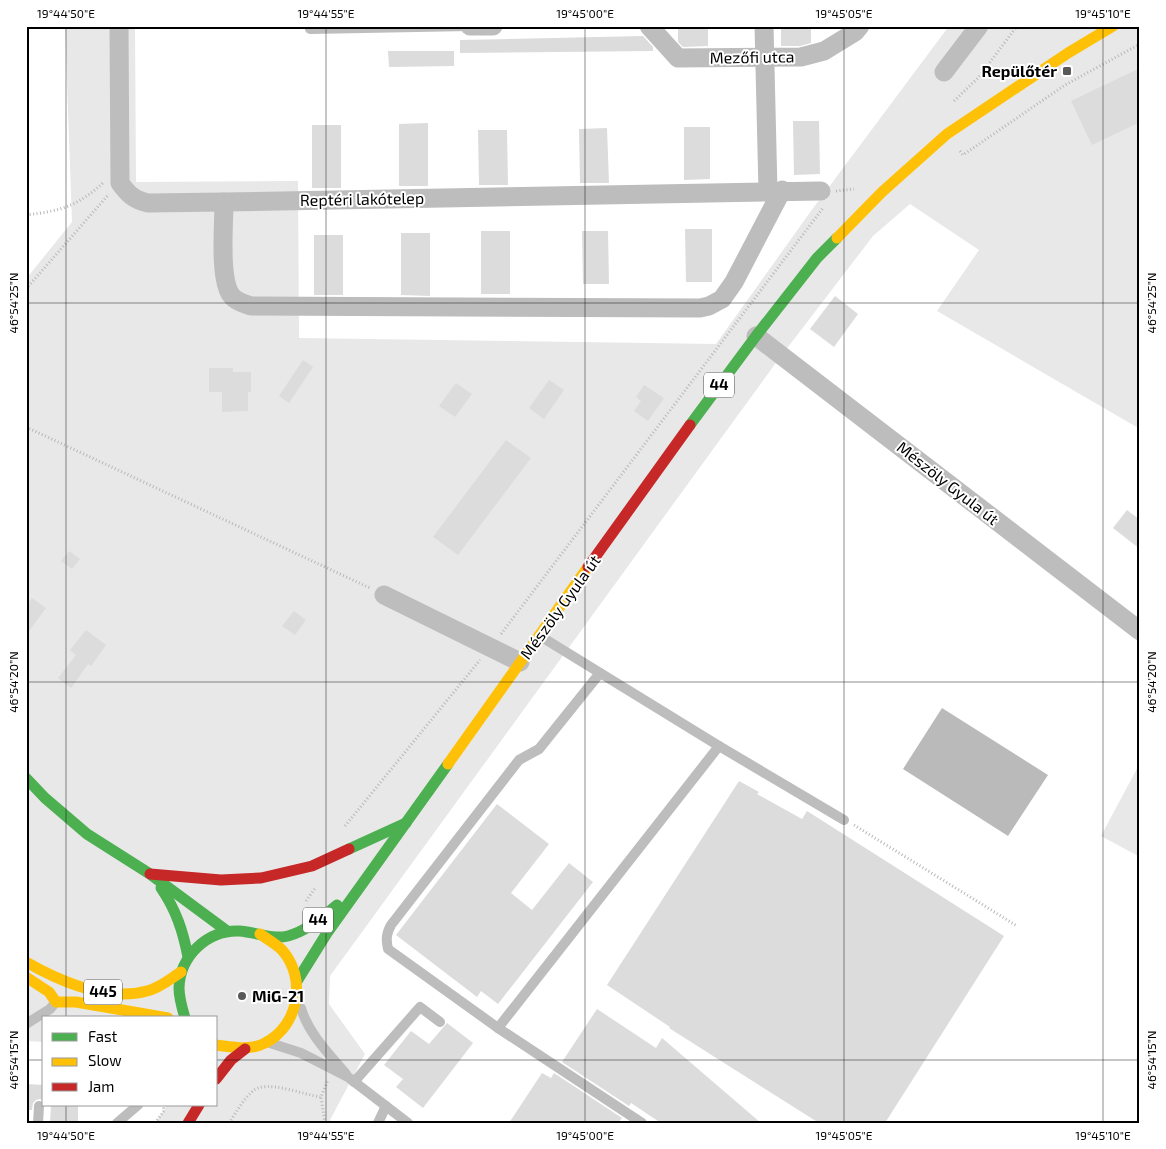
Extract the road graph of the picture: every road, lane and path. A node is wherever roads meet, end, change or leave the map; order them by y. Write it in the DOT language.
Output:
graph roads {
  1 [pos="119,26"];
  2 [pos="470,26"];
  3 [pos="493,26"];
  4 [pos="649,26"];
  5 [pos="764,26"];
  6 [pos="860,26"];
  7 [pos="979,26"];
  8 [pos="1017,26"];
  9 [pos="1114,26"];
  10 [pos="310,29"];
  11 [pos="1140,44"];
  12 [pos="765,57"];
  13 [pos="944,72"];
  14 [pos="951,104"];
  15 [pos="963,155"];
  16 [pos="120,175"];
  17 [pos="857,189"];
  18 [pos="775,190"];
  19 [pos="827,196"];
  20 [pos="224,202"];
  21 [pos="26,215"];
  22 [pos="26,289"];
  23 [pos="756,336"];
  24 [pos="26,427"];
  25 [pos="384,595"];
  26 [pos="1140,631"];
  27 [pos="540,636"];
  28 [pos="491,647"];
  29 [pos="520,662"];
  30 [pos="600,673"];
  31 [pos="719,746"];
  32 [pos="26,778"];
  33 [pos="844,820"];
  34 [pos="406,823"];
  35 [pos="342,830"];
  36 [pos="312,866"];
  37 [pos="150,874"];
  38 [pos="366,879"];
  39 [pos="304,904"];
  40 [pos="1017,926"];
  41 [pos="227,931"];
  42 [pos="260,934"];
  43 [pos="188,956"];
  44 [pos="26,962"];
  45 [pos="181,972"];
  46 [pos="26,977"];
  47 [pos="297,981"];
  48 [pos="298,995"];
  49 [pos="56,1002"];
  50 [pos="155,1016"];
  51 [pos="184,1016"];
  52 [pos="440,1022"];
  53 [pos="26,1024"];
  54 [pos="498,1028"];
  55 [pos="266,1042"];
  56 [pos="218,1045"];
  57 [pos="245,1049"];
  58 [pos="218,1076"];
  59 [pos="351,1079"];
  60 [pos="39,1106"];
  61 [pos="137,1106"];
  62 [pos="163,1106"];
  63 [pos="198,1106"];
  64 [pos="386,1106"];
  65 [pos="378,1122"];
  66 [pos="38,1123"];
  67 [pos="117,1123"];
  68 [pos="155,1123"];
  69 [pos="188,1123"];
  70 [pos="229,1123"];
  71 [pos="325,1123"];
  72 [pos="408,1123"];
  73 [pos="642,1123"];
  1 -- 16 [label="street"];
  2 -- 3 [label="street"];
  2 -- 10 [label="lane"];
  4 -- 12 [label="street, Mezőfi utca"];
  5 -- 12 [label="street"];
  6 -- 12 [label="street, Mezőfi utca"];
  7 -- 13 [label="street"];
  8 -- 14 [label="path"];
  9 -- 23 [label="main road, Mészöly Gyula út / 44"];
  11 -- 15 [label="path"];
  12 -- 18 [label="street"];
  16 -- 20 [label="street, Reptéri lakótelep"];
  16 -- 21 [label="path"];
  16 -- 22 [label="path"];
  17 -- 19 [label="path"];
  18 -- 19 [label="street, Reptéri lakótelep"];
  18 -- 20 [label="street, Reptéri lakótelep"];
  18 -- 20 [label="street"];
  19 -- 28 [label="path"];
  23 -- 26 [label="street, Mészöly Gyula út"];
  23 -- 27 [label="main road, Mészöly Gyula út / 44"];
  24 -- 25 [label="path"];
  25 -- 28 [label="street"];
  27 -- 29 [label="main road, Mészöly Gyula út / 44"];
  27 -- 30 [label="lane"];
  28 -- 29 [label="street"];
  28 -- 35 [label="path"];
  29 -- 34 [label="main road, Mészöly Gyula út / 44"];
  30 -- 31 [label="lane"];
  30 -- 54 [label="lane"];
  31 -- 33 [label="lane"];
  31 -- 54 [label="lane"];
  32 -- 37 [label="main road"];
  33 -- 40 [label="path"];
  34 -- 36 [label="main road"];
  34 -- 38 [label="main road, Mészöly Gyula út / 44"];
  36 -- 37 [label="main road"];
  36 -- 39 [label="path"];
  37 -- 41 [label="main road"];
  37 -- 43 [label="main road"];
  38 -- 42 [label="main road, Mészöly Gyula út / 44"];
  38 -- 47 [label="main road, Mészöly Gyula út / 44"];
  41 -- 42 [label="main road, Mészöly Gyula út / 44"];
  41 -- 43 [label="main road, Mészöly Gyula út / 44"];
  42 -- 47 [label="main road, Mészöly Gyula út / 44"];
  43 -- 45 [label="main road, Mészöly Gyula út / 44"];
  44 -- 45 [label="main road, 445"];
  45 -- 51 [label="main road, Mészöly Gyula út / 44"];
  46 -- 49 [label="main road"];
  47 -- 48 [label="main road, Mészöly Gyula út / 44"];
  48 -- 55 [label="main road, Mészöly Gyula út / 44"];
  48 -- 59 [label="lane"];
  49 -- 50 [label="main road, 445"];
  49 -- 53 [label="lane"];
  52 -- 59 [label="lane"];
  54 -- 73 [label="lane"];
  55 -- 57 [label="main road, Mészöly Gyula út / 44"];
  55 -- 59 [label="lane"];
  56 -- 57 [label="main road, Mészöly Gyula út / 44"];
  57 -- 58 [label="main road, Mészöly Gyula út / 44"];
  59 -- 64 [label="lane"];
  60 -- 66 [label="lane"];
  61 -- 67 [label="lane"];
  62 -- 68 [label="path"];
  63 -- 69 [label="main road"];
  64 -- 65 [label="lane"];
  64 -- 72 [label="lane"];
  70 -- 71 [label="path"];
}
